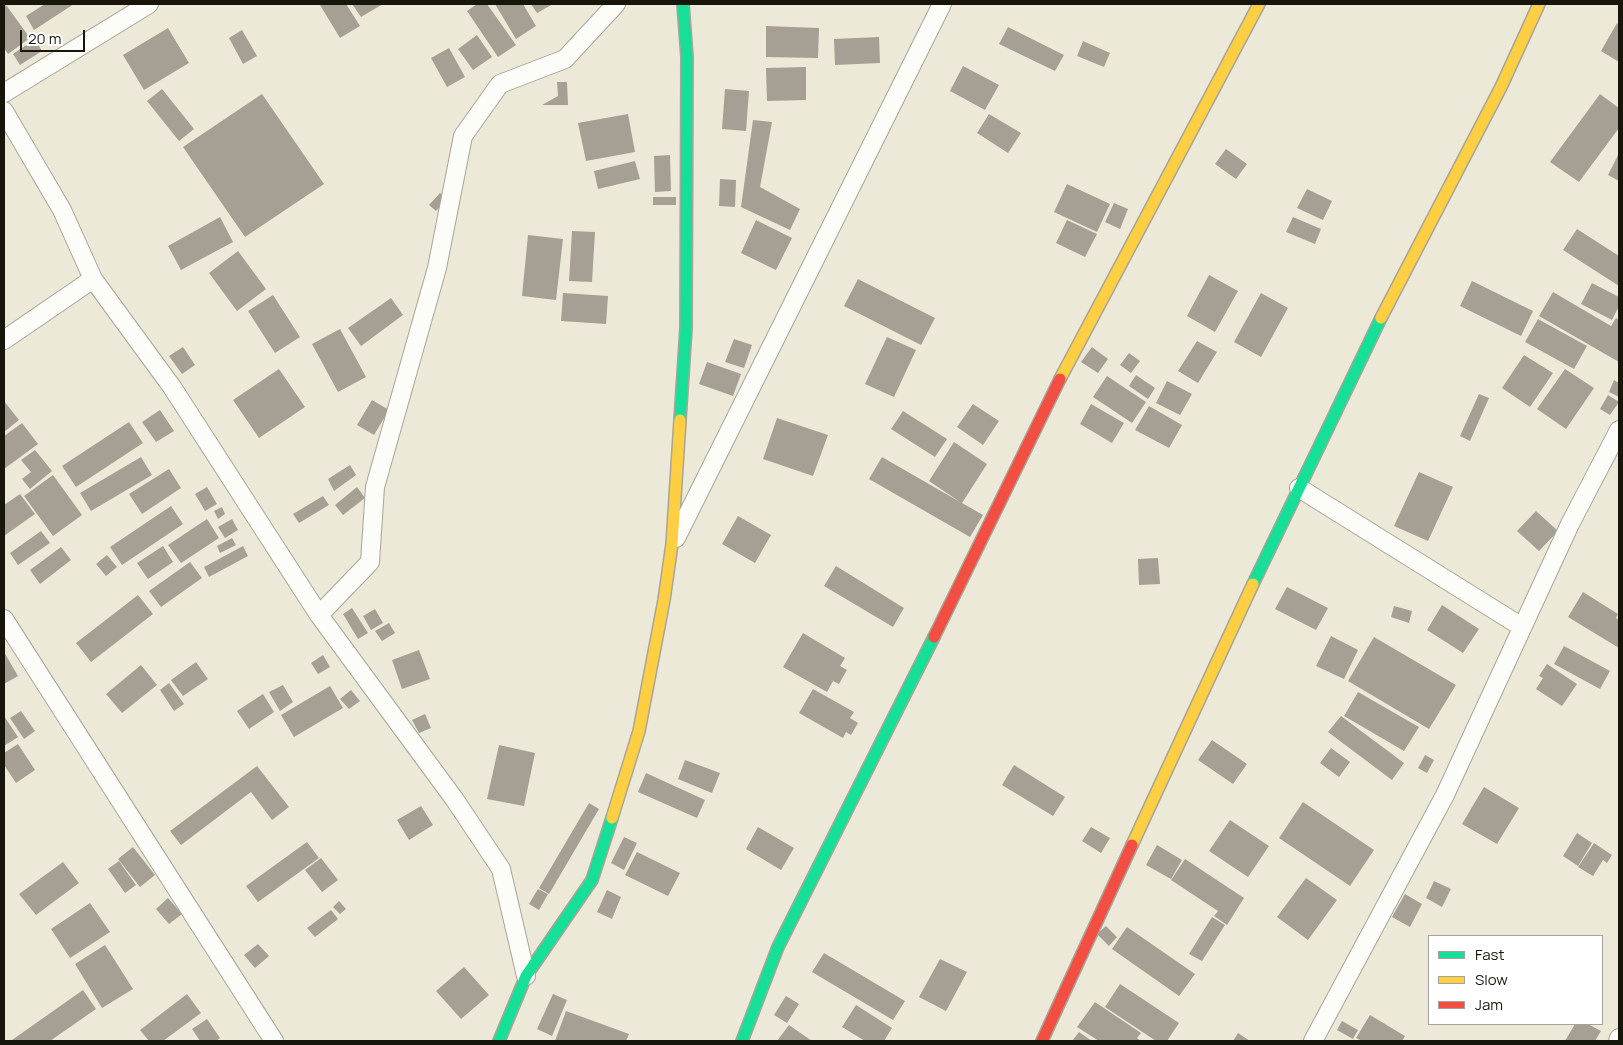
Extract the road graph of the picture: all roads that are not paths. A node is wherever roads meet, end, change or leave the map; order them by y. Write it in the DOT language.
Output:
graph roads {
  1 [pos="150,4"];
  2 [pos="616,4"];
  3 [pos="683,4"];
  4 [pos="942,4"];
  5 [pos="1259,4"];
  6 [pos="1539,4"];
  7 [pos="4,93"];
  8 [pos="4,111"];
  9 [pos="93,279"];
  10 [pos="4,340"];
  11 [pos="1619,430"];
  12 [pos="1299,488"];
  13 [pos="672,544"];
  14 [pos="319,615"];
  15 [pos="4,619"];
  16 [pos="1522,627"];
  17 [pos="526,976"];
  18 [pos="274,1041"];
  19 [pos="499,1041"];
  20 [pos="742,1041"];
  21 [pos="1042,1041"];
  22 [pos="1313,1041"];
  1 -- 7 [label="street"];
  2 -- 14 [label="street"];
  3 -- 13 [label="street"];
  4 -- 13 [label="street"];
  5 -- 20 [label="street"];
  6 -- 12 [label="street"];
  8 -- 9 [label="street"];
  9 -- 10 [label="street"];
  9 -- 14 [label="street"];
  11 -- 16 [label="street"];
  12 -- 16 [label="street"];
  12 -- 21 [label="street"];
  13 -- 17 [label="street"];
  14 -- 17 [label="street"];
  15 -- 18 [label="street"];
  16 -- 22 [label="street"];
  17 -- 19 [label="street"];
}
